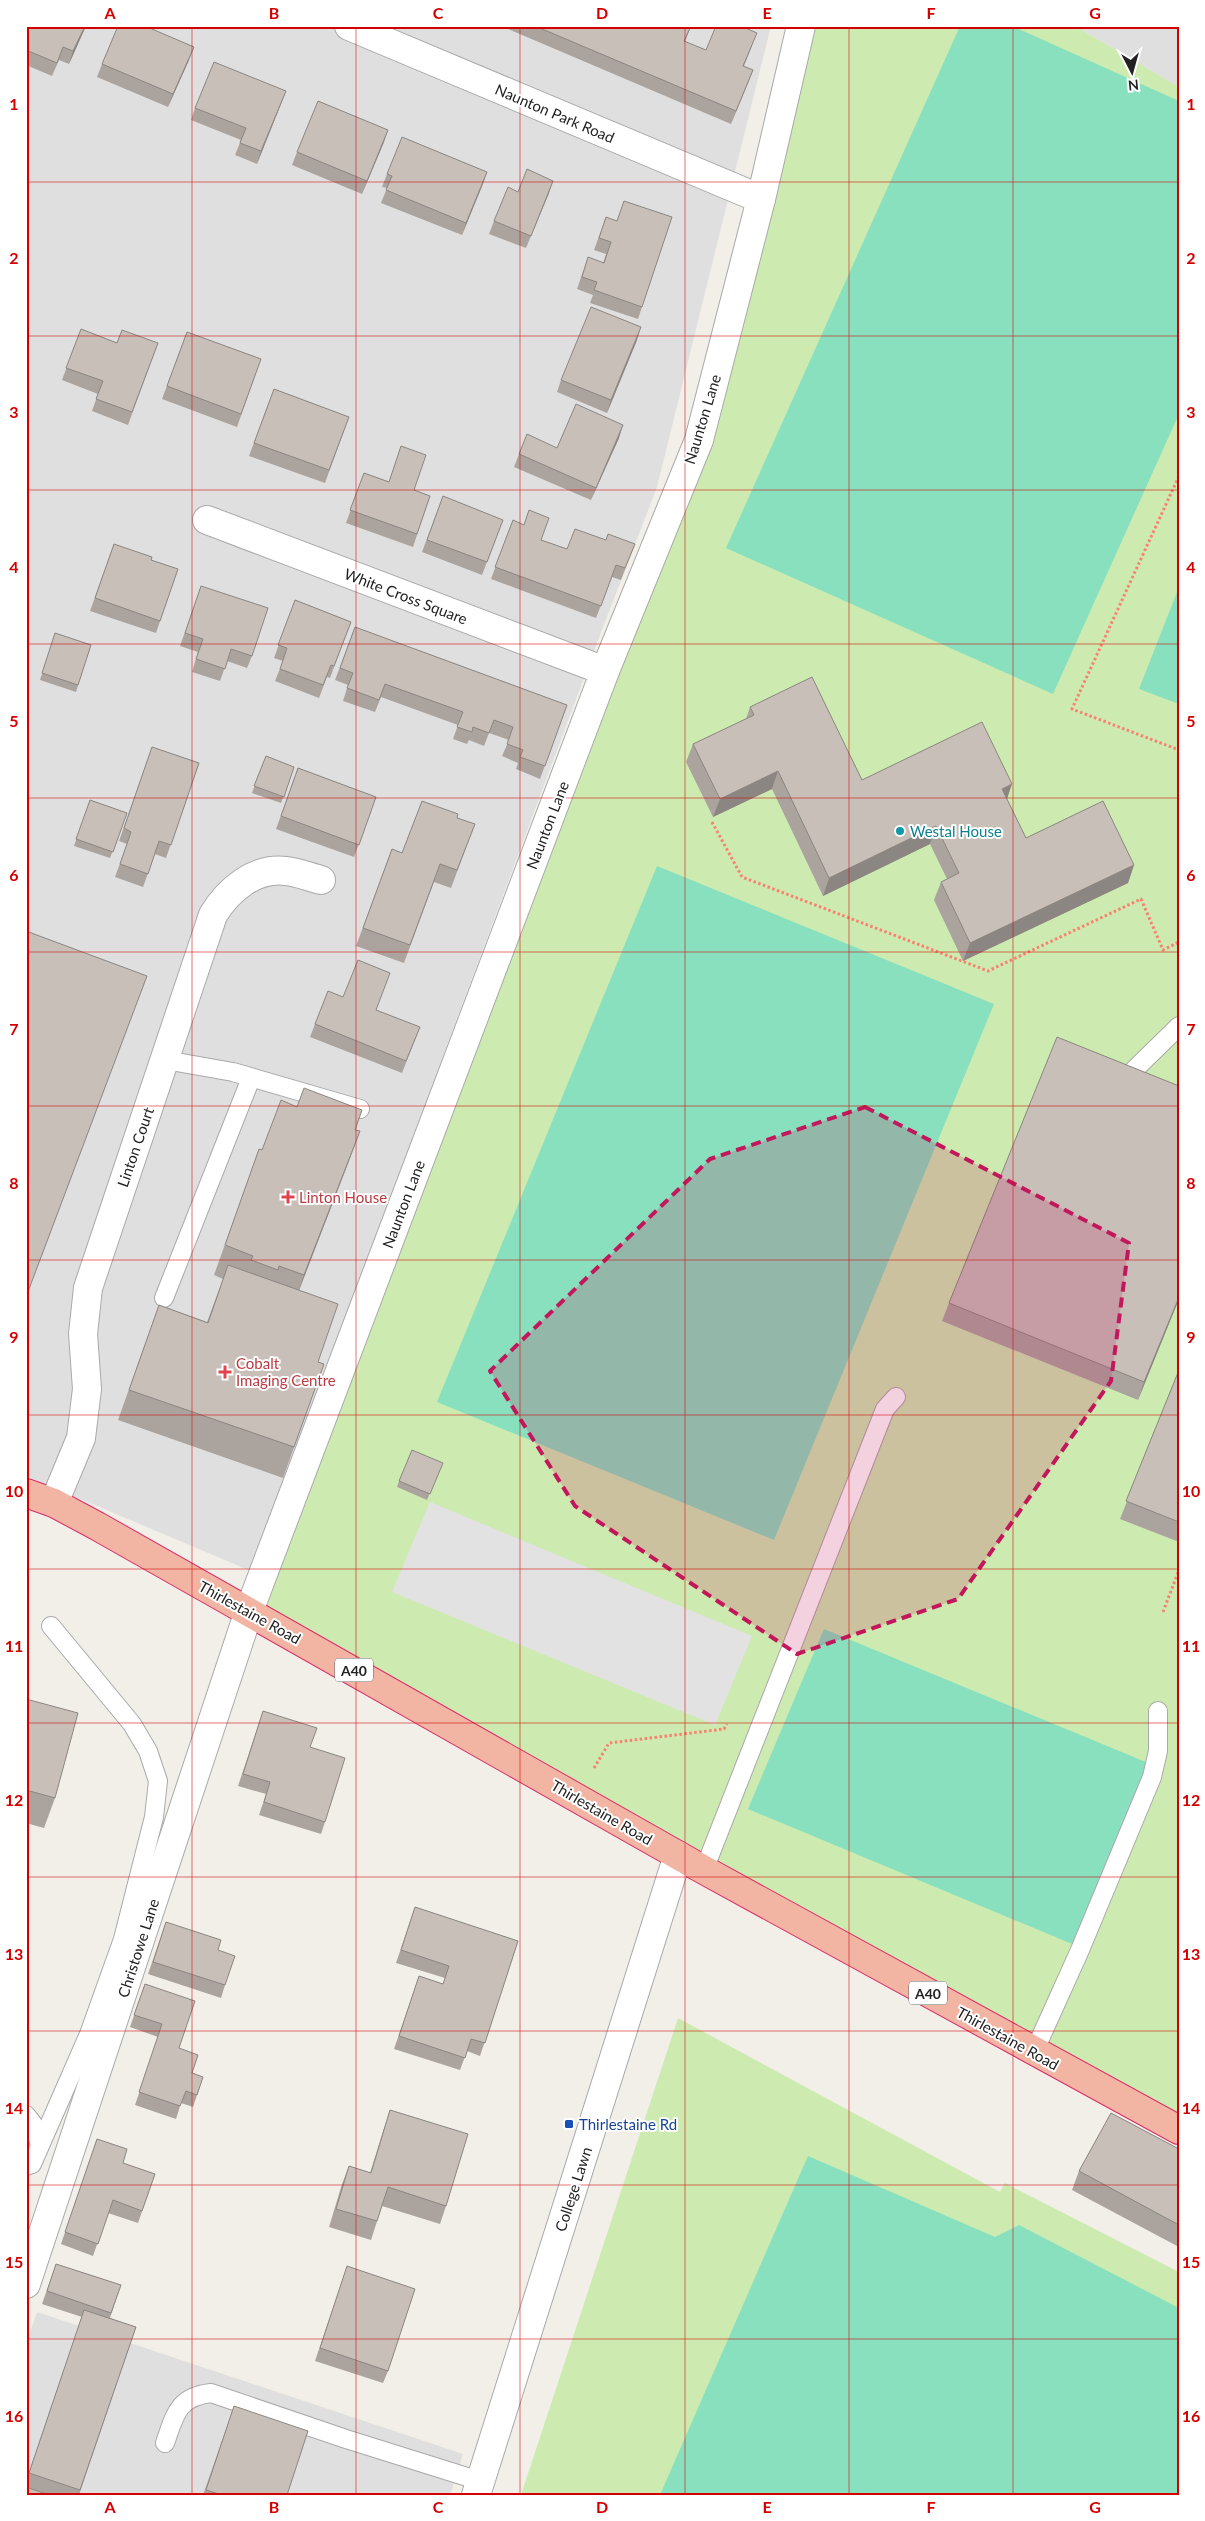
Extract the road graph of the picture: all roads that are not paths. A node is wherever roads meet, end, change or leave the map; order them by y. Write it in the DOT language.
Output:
graph roads {
  1 [pos="349,26"];
  2 [pos="800,26"];
  3 [pos="761,199"];
  4 [pos="207,520"];
  5 [pos="605,671"];
  6 [pos="320,880"];
  7 [pos="1179,1026"];
  8 [pos="165,1060"];
  9 [pos="1134,1070"];
  10 [pos="251,1078"];
  11 [pos="360,1109"];
  12 [pos="164,1298"];
  13 [pos="896,1398"];
  14 [pos="26,1493"];
  15 [pos="54,1503"];
  16 [pos="249,1611"];
  17 [pos="51,1626"];
  18 [pos="1158,1711"];
  19 [pos="678,1855"];
  20 [pos="704,1870"];
  21 [pos="1034,2052"];
  22 [pos="26,2115"];
  23 [pos="1179,2130"];
  24 [pos="40,2144"];
  25 [pos="26,2166"];
  26 [pos="26,2284"];
  27 [pos="166,2443"];
  28 [pos="478,2488"];
  1 -- 3 [label="street, Naunton Park Road"];
  2 -- 3 [label="street, Naunton Lane"];
  3 -- 5 [label="street, Naunton Lane"];
  4 -- 5 [label="street, White Cross Square"];
  5 -- 16 [label="street, Naunton Lane"];
  6 -- 8 [label="street, Linton Court"];
  7 -- 9 [label="lane"];
  8 -- 10 [label="lane"];
  8 -- 15 [label="street, Linton Court"];
  10 -- 11 [label="lane"];
  10 -- 12 [label="lane"];
  13 -- 20 [label="lane"];
  14 -- 15 [label="highway, Thirlestaine Road / A40"];
  15 -- 16 [label="highway, Thirlestaine Road / A40"];
  16 -- 19 [label="highway, Thirlestaine Road / A40"];
  16 -- 26 [label="street, Christowe Lane"];
  17 -- 24 [label="lane"];
  18 -- 21 [label="lane"];
  19 -- 20 [label="highway, Thirlestaine Road / A40"];
  19 -- 28 [label="street, College Lawn"];
  20 -- 21 [label="highway, Thirlestaine Road / A40"];
  21 -- 23 [label="highway, Thirlestaine Road / A40"];
  22 -- 24 [label="lane"];
  24 -- 25 [label="lane"];
  27 -- 28 [label="lane"];
}
